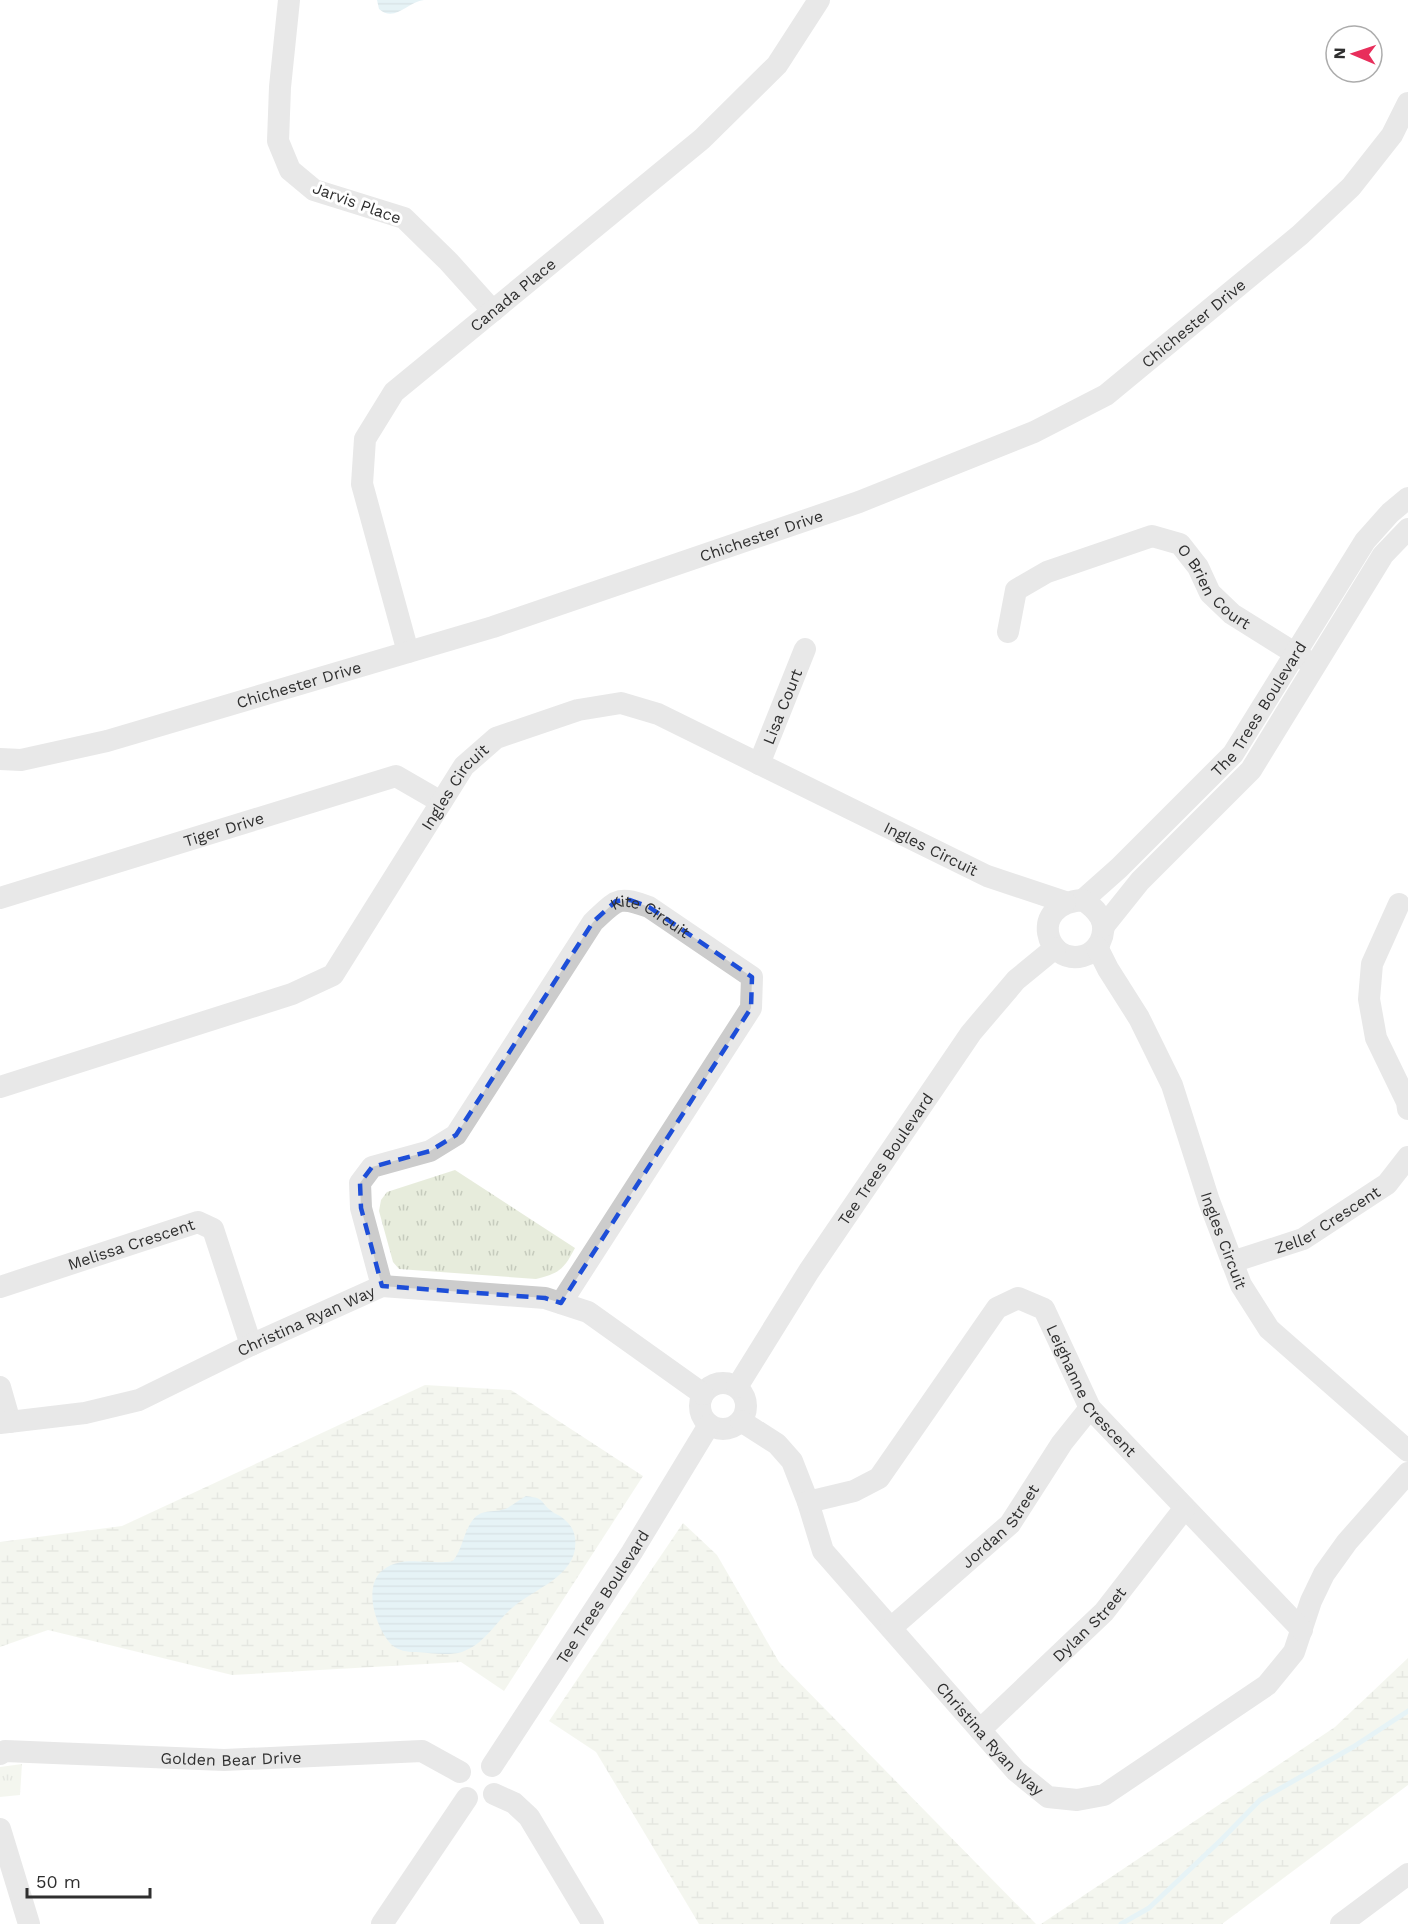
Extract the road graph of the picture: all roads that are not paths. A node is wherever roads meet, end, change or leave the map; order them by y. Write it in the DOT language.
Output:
graph roads {
  1 [pos="289,0"];
  2 [pos="819,0"];
  3 [pos="1408,104"];
  4 [pos="493,310"];
  5 [pos="1408,498"];
  6 [pos="1408,529"];
  7 [pos="1008,632"];
  8 [pos="805,649"];
  9 [pos="408,652"];
  10 [pos="1305,659"];
  11 [pos="0,759"];
  12 [pos="759,764"];
  13 [pos="441,802"];
  14 [pos="0,898"];
  15 [pos="1074,901"];
  16 [pos="1399,904"];
  17 [pos="1101,937"];
  18 [pos="1054,948"];
  19 [pos="0,1088"];
  20 [pos="1408,1109"];
  21 [pos="1408,1157"];
  22 [pos="1232,1262"];
  23 [pos="382,1286"];
  24 [pos="0,1287"];
  25 [pos="561,1303"];
  26 [pos="251,1345"];
  27 [pos="0,1387"];
  28 [pos="737,1387"];
  29 [pos="703,1394"];
  30 [pos="1090,1408"];
  31 [pos="741,1421"];
  32 [pos="5,1423"];
  33 [pos="710,1425"];
  34 [pos="1408,1451"];
  35 [pos="1408,1473"];
  36 [pos="808,1502"];
  37 [pos="1184,1509"];
  38 [pos="891,1628"];
  39 [pos="1302,1630"];
  40 [pos="980,1730"];
  41 [pos="0,1754"];
  42 [pos="492,1766"];
  43 [pos="460,1772"];
  44 [pos="494,1794"];
  45 [pos="466,1798"];
  46 [pos="0,1829"];
  47 [pos="1407,1877"];
  48 [pos="29,1924"];
  49 [pos="382,1924"];
  50 [pos="593,1924"];
  51 [pos="1341,1924"];
  1 -- 4 [label="street, Jarvis Place"];
  2 -- 4 [label="street, Canada Place"];
  3 -- 9 [label="street, Chichester Drive"];
  4 -- 9 [label="street, Canada Place"];
  5 -- 10 [label="street, The Trees Boulevard"];
  6 -- 10 [label="street, The Trees Boulevard"];
  7 -- 10 [label="street, O Brien Court"];
  8 -- 12 [label="street, Lisa Court"];
  9 -- 11 [label="street, Chichester Drive"];
  10 -- 15 [label="street, The Trees Boulevard"];
  10 -- 17 [label="street, The Trees Boulevard"];
  12 -- 13 [label="street, Ingles Circuit"];
  12 -- 15 [label="street, Ingles Circuit"];
  13 -- 14 [label="street, Tiger Drive"];
  13 -- 19 [label="street, Ingles Circuit"];
  15 -- 17 [label="street"];
  15 -- 18 [label="street"];
  16 -- 20 [label="street"];
  17 -- 18 [label="street"];
  17 -- 22 [label="street, Ingles Circuit"];
  18 -- 28 [label="street, Tee Trees Boulevard"];
  21 -- 22 [label="street, Zeller Crescent"];
  22 -- 34 [label="street, Ingles Circuit"];
  23 -- 25 [label="street, Christina Ryan Way"];
  23 -- 25 [label="street, Kite Circuit"];
  23 -- 26 [label="street, Christina Ryan Way"];
  24 -- 26 [label="street, Melissa Crescent"];
  25 -- 29 [label="street, Christina Ryan Way"];
  26 -- 32 [label="street, Christina Ryan Way"];
  27 -- 32 [label="street"];
  28 -- 29 [label="street"];
  28 -- 31 [label="street"];
  29 -- 33 [label="street"];
  30 -- 36 [label="street, Leighanne Crescent"];
  30 -- 37 [label="street, Leighanne Crescent"];
  30 -- 38 [label="street, Jordan Street"];
  31 -- 33 [label="street"];
  31 -- 36 [label="street, Christina Ryan Way"];
  33 -- 42 [label="street, Tee Trees Boulevard"];
  35 -- 39 [label="street, Christina Ryan Way"];
  36 -- 38 [label="street, Christina Ryan Way"];
  37 -- 39 [label="street, Leighanne Crescent"];
  37 -- 40 [label="street, Dylan Street"];
  38 -- 40 [label="street, Christina Ryan Way"];
  39 -- 40 [label="street, Christina Ryan Way"];
  41 -- 43 [label="street, Golden Bear Drive"];
  42 -- 43 [label="street"];
  42 -- 44 [label="street"];
  43 -- 45 [label="street"];
  44 -- 45 [label="street"];
  44 -- 50 [label="street"];
  45 -- 49 [label="street"];
  46 -- 48 [label="street"];
  47 -- 51 [label="street"];
}
